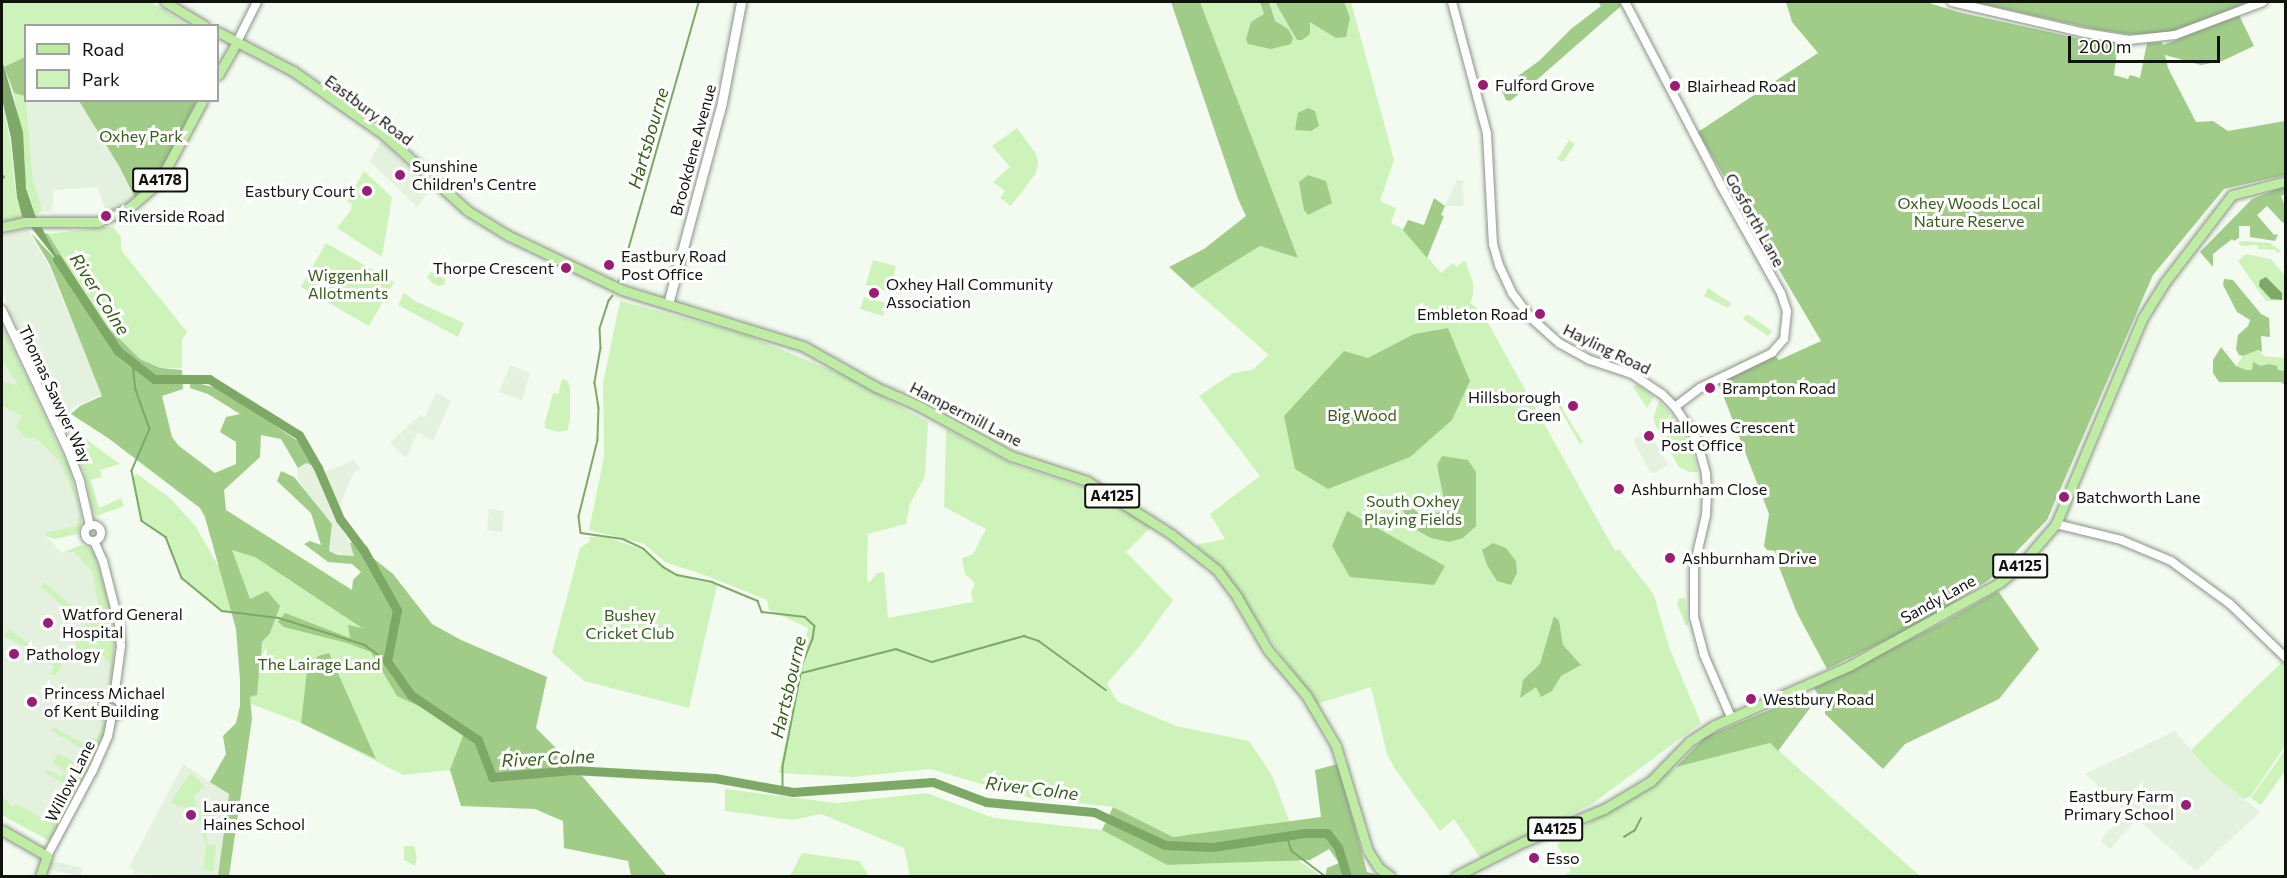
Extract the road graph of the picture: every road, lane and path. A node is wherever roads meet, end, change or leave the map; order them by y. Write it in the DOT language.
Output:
graph roads {
  1 [pos="165,2"];
  2 [pos="257,2"];
  3 [pos="741,2"];
  4 [pos="1452,2"];
  5 [pos="1625,2"];
  6 [pos="1952,2"];
  7 [pos="2263,2"];
  8 [pos="202,24"];
  9 [pos="219,33"];
  10 [pos="237,42"];
  11 [pos="219,73"];
  12 [pos="202,102"];
  13 [pos="2286,181"];
  14 [pos="2,227"];
  15 [pos="621,290"];
  16 [pos="668,304"];
  17 [pos="2,310"];
  18 [pos="1676,407"];
  19 [pos="2056,524"];
  20 [pos="2286,658"];
  21 [pos="114,698"];
  22 [pos="112,716"];
  23 [pos="1731,717"];
  24 [pos="2,830"];
  25 [pos="37,850"];
  26 [pos="47,856"];
  27 [pos="41,874"];
  28 [pos="1390,876"];
  29 [pos="1456,876"];
  1 -- 8 [label="main road"];
  2 -- 10 [label="street"];
  3 -- 16 [label="main road, Brookdene Avenue"];
  4 -- 18 [label="street, Hayling Road"];
  5 -- 18 [label="street, Gosforth Lane"];
  6 -- 7 [label="street"];
  9 -- 10 [label="main road, Eastbury Road / A4125"];
  10 -- 11 [label="main road"];
  10 -- 15 [label="main road, Eastbury Road / A4125"];
  12 -- 14 [label="main road, A4178"];
  13 -- 19 [label="main road, Sandy Lane / A4125"];
  15 -- 16 [label="main road, Hampermill Lane / A4125"];
  16 -- 28 [label="main road, Hampermill Lane / A4125"];
  17 -- 21 [label="street, Thomas Sawyer Way"];
  18 -- 23 [label="street, Hayling Road"];
  19 -- 20 [label="street"];
  19 -- 23 [label="main road, Sandy Lane / A4125"];
  21 -- 22 [label="street, Willow Lane"];
  21 -- 22 [label="street, Willow Lane"];
  22 -- 26 [label="street, Willow Lane"];
  23 -- 29 [label="main road, Sandy Lane / A4125"];
  24 -- 25 [label="main road"];
  25 -- 26 [label="main road"];
  25 -- 27 [label="main road"];
  26 -- 27 [label="main road"];
}
